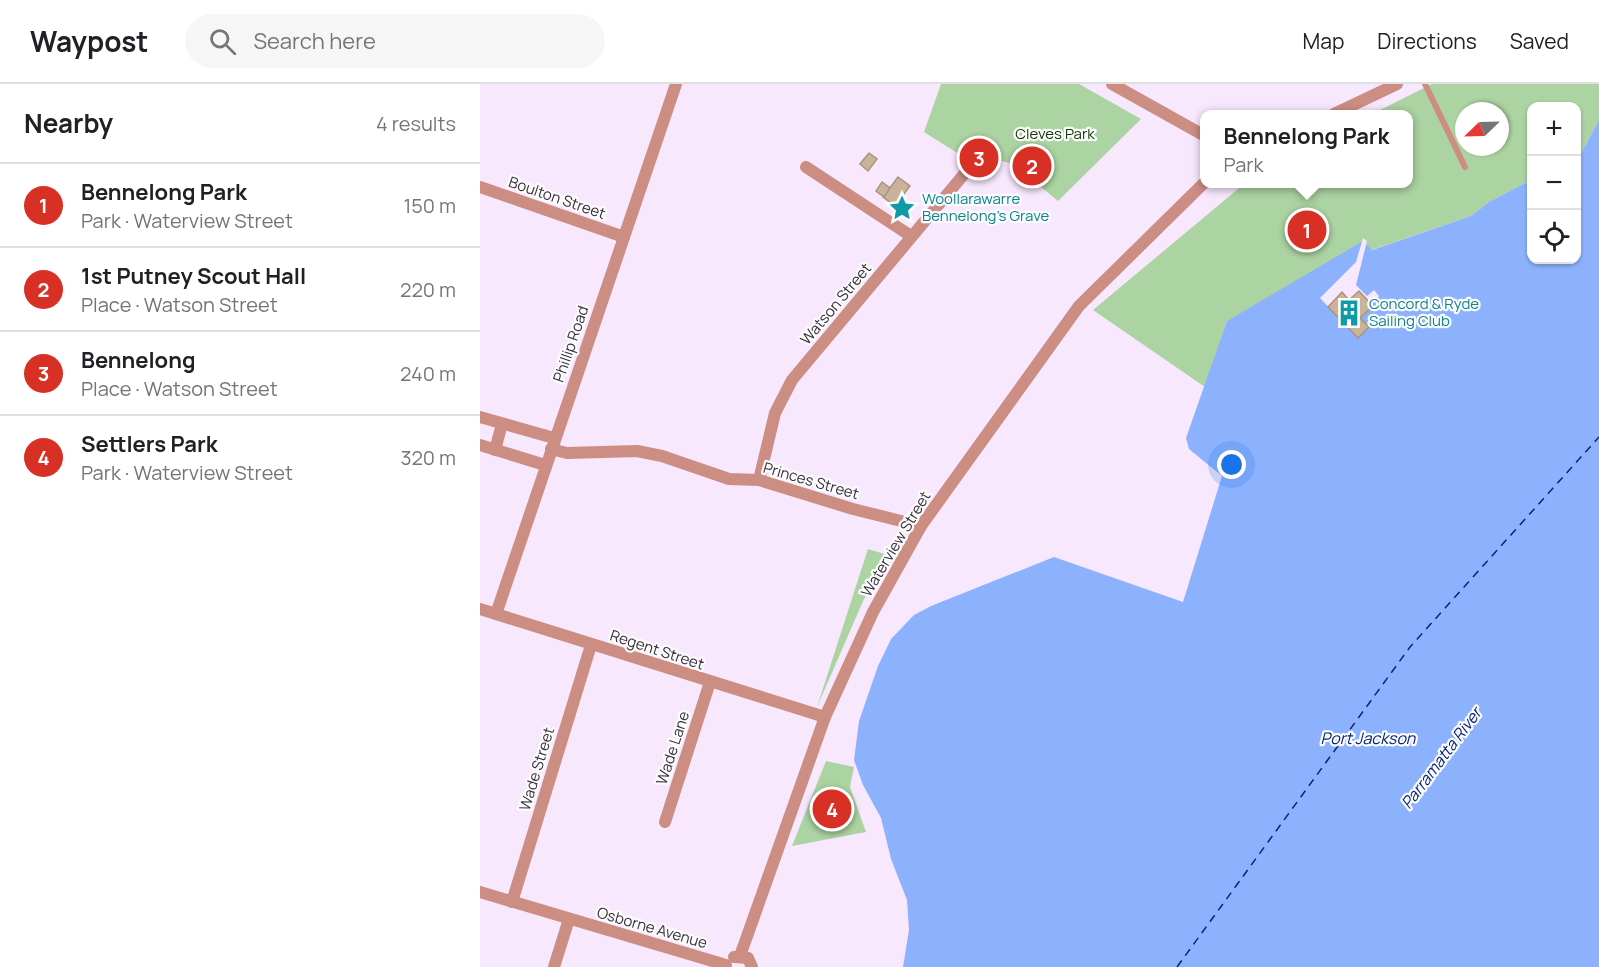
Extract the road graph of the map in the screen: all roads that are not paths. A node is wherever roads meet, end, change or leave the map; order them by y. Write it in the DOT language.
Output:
graph roads {
  1 [pos="676,84"];
  2 [pos="1112,84"];
  3 [pos="1397,84"];
  4 [pos="1425,84"];
  5 [pos="1342,110"];
  6 [pos="1200,133"];
  7 [pos="806,166"];
  8 [pos="970,167"];
  9 [pos="1465,167"];
  10 [pos="1200,187"];
  11 [pos="480,188"];
  12 [pos="911,236"];
  13 [pos="624,237"];
  14 [pos="480,417"];
  15 [pos="502,424"];
  16 [pos="552,444"];
  17 [pos="480,445"];
  18 [pos="495,450"];
  19 [pos="545,465"];
  20 [pos="759,480"];
  21 [pos="921,526"];
  22 [pos="480,609"];
  23 [pos="496,614"];
  24 [pos="591,645"];
  25 [pos="710,682"];
  26 [pos="825,717"];
  27 [pos="665,822"];
  28 [pos="480,892"];
  29 [pos="512,902"];
  30 [pos="569,919"];
  31 [pos="740,956"];
  32 [pos="726,966"];
  33 [pos="554,967"];
  34 [pos="752,967"];
  1 -- 13 [label="street, Phillip Road"];
  2 -- 6 [label="street"];
  3 -- 5 [label="street"];
  4 -- 9 [label="lane"];
  7 -- 12 [label="street"];
  8 -- 12 [label="street, Watson Street"];
  10 -- 21 [label="street, Waterview Street"];
  11 -- 13 [label="street, Boulton Street"];
  12 -- 20 [label="street, Watson Street"];
  13 -- 16 [label="street, Phillip Road"];
  14 -- 15 [label="street, Princes Street"];
  15 -- 16 [label="street, Princes Street"];
  15 -- 18 [label="street"];
  16 -- 19 [label="street, Phillip Road"];
  16 -- 20 [label="street, Princes Street"];
  17 -- 18 [label="street"];
  18 -- 19 [label="street"];
  19 -- 23 [label="street, Phillip Road"];
  20 -- 21 [label="street, Princes Street"];
  21 -- 26 [label="street, Waterview Street"];
  22 -- 23 [label="street, Regent Street"];
  23 -- 24 [label="street, Regent Street"];
  24 -- 25 [label="street, Regent Street"];
  24 -- 29 [label="street, Wade Street"];
  25 -- 26 [label="street, Regent Street"];
  25 -- 27 [label="street, Wade Lane"];
  26 -- 31 [label="street, Waterview Street"];
  28 -- 29 [label="street, Osborne Avenue"];
  29 -- 30 [label="street, Osborne Avenue"];
  30 -- 32 [label="street, Osborne Avenue"];
  30 -- 33 [label="street"];
  31 -- 32 [label="street"];
  31 -- 34 [label="street"];
}
